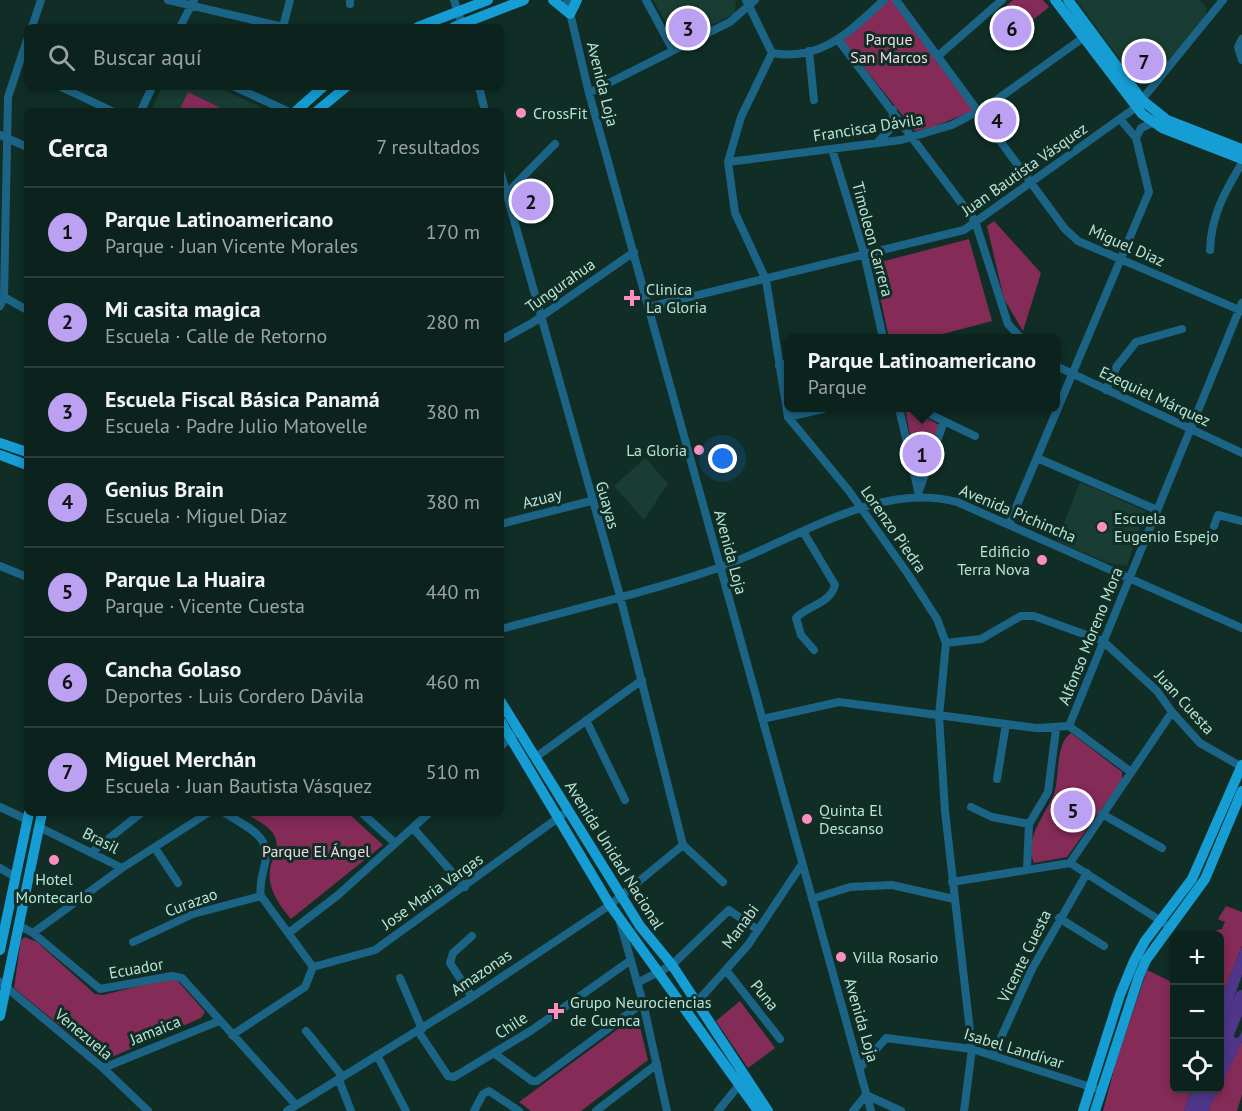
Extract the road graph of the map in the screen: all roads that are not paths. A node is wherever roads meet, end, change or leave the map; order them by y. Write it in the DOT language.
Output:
graph roads {
  1 [pos="41,0"];
  2 [pos="168,0"];
  3 [pos="290,0"];
  4 [pos="488,0"];
  5 [pos="524,0"];
  6 [pos="553,0"];
  7 [pos="567,0"];
  8 [pos="577,0"];
  9 [pos="646,0"];
  10 [pos="884,0"];
  11 [pos="896,0"];
  12 [pos="1002,0"];
  13 [pos="1055,0"];
  14 [pos="1068,0"];
  15 [pos="750,1"];
  16 [pos="1218,2"];
  17 [pos="192,3"];
  18 [pos="456,5"];
  19 [pos="570,14"];
  20 [pos="33,24"];
  21 [pos="182,24"];
  22 [pos="271,24"];
  23 [pos="283,24"];
  24 [pos="423,24"];
  25 [pos="460,24"];
  26 [pos="465,24"];
  27 [pos="1087,34"];
  28 [pos="1242,39"];
  29 [pos="839,41"];
  30 [pos="24,49"];
  31 [pos="673,50"];
  32 [pos="809,51"];
  33 [pos="772,53"];
  34 [pos="938,56"];
  35 [pos="1242,60"];
  36 [pos="18,67"];
  37 [pos="24,70"];
  38 [pos="75,90"];
  39 [pos="151,90"];
  40 [pos="242,90"];
  41 [pos="320,90"];
  42 [pos="342,90"];
  43 [pos="479,90"];
  44 [pos="589,93"];
  45 [pos="814,100"];
  46 [pos="1139,104"];
  47 [pos="107,108"];
  48 [pos="142,108"];
  49 [pos="280,108"];
  50 [pos="299,108"];
  51 [pos="321,108"];
  52 [pos="484,108"];
  53 [pos="893,111"];
  54 [pos="979,112"];
  55 [pos="1120,119"];
  56 [pos="1152,123"];
  57 [pos="4,137"];
  58 [pos="913,137"];
  59 [pos="1136,138"];
  60 [pos="876,143"];
  61 [pos="555,144"];
  62 [pos="24,146"];
  63 [pos="832,149"];
  64 [pos="1242,149"];
  65 [pos="1242,161"];
  66 [pos="728,162"];
  67 [pos="1031,182"];
  68 [pos="504,186"];
  69 [pos="506,194"];
  70 [pos="505,208"];
  71 [pos="975,221"];
  72 [pos="1210,250"];
  73 [pos="634,252"];
  74 [pos="864,253"];
  75 [pos="1122,260"];
  76 [pos="766,280"];
  77 [pos="4,297"];
  78 [pos="0,306"];
  79 [pos="649,307"];
  80 [pos="24,308"];
  81 [pos="1241,308"];
  82 [pos="541,316"];
  83 [pos="1008,324"];
  84 [pos="1182,328"];
  85 [pos="882,334"];
  86 [pos="1009,334"];
  87 [pos="1017,334"];
  88 [pos="504,338"];
  89 [pos="784,364"];
  90 [pos="1060,368"];
  91 [pos="1073,375"];
  92 [pos="1106,390"];
  93 [pos="1060,405"];
  94 [pos="788,412"];
  95 [pos="810,412"];
  96 [pos="900,412"];
  97 [pos="925,412"];
  98 [pos="1057,412"];
  99 [pos="788,417"];
  100 [pos="944,422"];
  101 [pos="1189,428"];
  102 [pos="975,436"];
  103 [pos="0,443"];
  104 [pos="24,451"];
  105 [pos="1242,453"];
  106 [pos="0,455"];
  107 [pos="1037,458"];
  108 [pos="24,464"];
  109 [pos="919,493"];
  110 [pos="591,501"];
  111 [pos="861,508"];
  112 [pos="1156,510"];
  113 [pos="1242,521"];
  114 [pos="504,523"];
  115 [pos="1009,525"];
  116 [pos="1214,526"];
  117 [pos="804,533"];
  118 [pos="0,566"];
  119 [pos="720,567"];
  120 [pos="24,576"];
  121 [pos="1130,577"];
  122 [pos="620,596"];
  123 [pos="504,628"];
  124 [pos="1242,628"];
  125 [pos="1103,641"];
  126 [pos="946,643"];
  127 [pos="814,650"];
  128 [pos="642,680"];
  129 [pos="504,709"];
  130 [pos="1172,712"];
  131 [pos="939,716"];
  132 [pos="762,719"];
  133 [pos="586,720"];
  134 [pos="1006,724"];
  135 [pos="504,725"];
  136 [pos="1069,726"];
  137 [pos="1056,729"];
  138 [pos="515,734"];
  139 [pos="504,743"];
  140 [pos="536,757"];
  141 [pos="1242,766"];
  142 [pos="1131,772"];
  143 [pos="997,779"];
  144 [pos="1242,791"];
  145 [pos="625,800"];
  146 [pos="0,807"];
  147 [pos="970,807"];
  148 [pos="569,810"];
  149 [pos="1102,814"];
  150 [pos="24,816"];
  151 [pos="41,816"];
  152 [pos="137,816"];
  153 [pos="203,816"];
  154 [pos="229,816"];
  155 [pos="365,816"];
  156 [pos="426,816"];
  157 [pos="28,817"];
  158 [pos="558,817"];
  159 [pos="1029,824"];
  160 [pos="39,826"];
  161 [pos="412,828"];
  162 [pos="395,843"];
  163 [pos="683,845"];
  164 [pos="154,848"];
  165 [pos="1162,848"];
  166 [pos="92,852"];
  167 [pos="1070,863"];
  168 [pos="801,864"];
  169 [pos="0,868"];
  170 [pos="122,868"];
  171 [pos="1027,869"];
  172 [pos="1087,873"];
  173 [pos="15,877"];
  174 [pos="723,882"];
  175 [pos="952,882"];
  176 [pos="178,883"];
  177 [pos="465,887"];
  178 [pos="261,896"];
  179 [pos="621,897"];
  180 [pos="812,899"];
  181 [pos="954,899"];
  182 [pos="610,904"];
  183 [pos="1059,918"];
  184 [pos="620,919"];
  185 [pos="3,921"];
  186 [pos="1165,924"];
  187 [pos="18,925"];
  188 [pos="758,930"];
  189 [pos="290,932"];
  190 [pos="33,933"];
  191 [pos="472,936"];
  192 [pos="133,942"];
  193 [pos="1104,946"];
  194 [pos="0,950"];
  195 [pos="631,960"];
  196 [pos="672,965"];
  197 [pos="313,967"];
  198 [pos="726,970"];
  199 [pos="657,974"];
  200 [pos="400,978"];
  201 [pos="637,983"];
  202 [pos="3,985"];
  203 [pos="472,997"];
  204 [pos="697,1002"];
  205 [pos="643,1003"];
  206 [pos="0,1016"];
  207 [pos="219,1021"];
  208 [pos="420,1030"];
  209 [pos="306,1031"];
  210 [pos="232,1035"];
  211 [pos="780,1039"];
  212 [pos="972,1048"];
  213 [pos="495,1054"];
  214 [pos="377,1055"];
  215 [pos="993,1055"];
  216 [pos="657,1064"];
  217 [pos="103,1068"];
  218 [pos="860,1068"];
  219 [pos="341,1078"];
  220 [pos="739,1085"];
  221 [pos="1096,1089"];
  222 [pos="866,1095"];
  223 [pos="296,1105"];
  224 [pos="143,1110"];
  225 [pos="288,1111"];
  226 [pos="351,1111"];
  227 [pos="406,1111"];
  228 [pos="474,1111"];
  229 [pos="519,1111"];
  230 [pos="596,1111"];
  231 [pos="667,1111"];
  232 [pos="718,1111"];
  233 [pos="758,1111"];
  234 [pos="768,1111"];
  235 [pos="853,1111"];
  236 [pos="870,1111"];
  237 [pos="901,1111"];
  238 [pos="964,1111"];
  239 [pos="1083,1111"];
  240 [pos="1095,1111"];
  1 -- 20 [label="street"];
  2 -- 17 [label="street"];
  3 -- 23 [label="street"];
  4 -- 18 [label="main road"];
  5 -- 26 [label="main road"];
  6 -- 19 [label="main road"];
  7 -- 19 [label="street, Avenida Loja"];
  8 -- 19 [label="main road"];
  9 -- 31 [label="street"];
  10 -- 29 [label="street"];
  11 -- 34 [label="street, Miguel Diaz"];
  12 -- 34 [label="street"];
  13 -- 27 [label="main road"];
  14 -- 27 [label="main road"];
  15 -- 31 [label="street"];
  15 -- 33 [label="street"];
  16 -- 46 [label="street, Juan Bautista Vásquez"];
  17 -- 21 [label="street"];
  17 -- 22 [label="street"];
  18 -- 24 [label="main road"];
  18 -- 25 [label="street"];
  19 -- 44 [label="street, Avenida Loja"];
  27 -- 46 [label="main road"];
  27 -- 54 [label="street, Francisca Dávila"];
  28 -- 35 [label="street"];
  29 -- 32 [label="street"];
  29 -- 53 [label="street"];
  30 -- 36 [label="street"];
  31 -- 44 [label="street"];
  32 -- 33 [label="street"];
  32 -- 45 [label="street"];
  33 -- 66 [label="street, Lorenzo Piedra"];
  34 -- 54 [label="street, Miguel Diaz"];
  36 -- 37 [label="street"];
  36 -- 57 [label="street"];
  38 -- 47 [label="street"];
  39 -- 48 [label="street"];
  40 -- 49 [label="street"];
  41 -- 50 [label="main road"];
  42 -- 51 [label="main road"];
  43 -- 52 [label="street"];
  44 -- 73 [label="street, Avenida Loja"];
  46 -- 55 [label="street, Juan Bautista Vásquez"];
  46 -- 56 [label="main road"];
  46 -- 64 [label="main road"];
  53 -- 58 [label="street"];
  53 -- 60 [label="street"];
  54 -- 58 [label="street, Francisca Dávila"];
  54 -- 67 [label="street, Miguel Diaz"];
  55 -- 59 [label="street"];
  55 -- 67 [label="street, Juan Bautista Vásquez"];
  56 -- 59 [label="street"];
  56 -- 65 [label="main road"];
  57 -- 62 [label="street"];
  57 -- 77 [label="street"];
  58 -- 60 [label="street, Francisca Dávila"];
  58 -- 71 [label="street"];
  59 -- 75 [label="street"];
  60 -- 63 [label="street, Francisca Dávila"];
  61 -- 69 [label="street"];
  63 -- 66 [label="street, Francisca Dávila"];
  63 -- 74 [label="street, Timoleon Carrera"];
  65 -- 72 [label="street"];
  66 -- 76 [label="street, Lorenzo Piedra"];
  67 -- 71 [label="street, Juan Bautista Vásquez"];
  67 -- 75 [label="street, Miguel Diaz"];
  68 -- 69 [label="street, Guayas"];
  69 -- 70 [label="street, Guayas"];
  70 -- 82 [label="street, Guayas"];
  71 -- 74 [label="street, Juan Bautista Vásquez"];
  71 -- 83 [label="street"];
  73 -- 79 [label="street, Avenida Loja"];
  73 -- 82 [label="street, Tungurahua"];
  74 -- 76 [label="street, Juan Bautista Vásquez"];
  74 -- 85 [label="street, Timoleon Carrera"];
  75 -- 81 [label="street, Miguel Diaz"];
  75 -- 91 [label="street"];
  76 -- 79 [label="street, Juan Bautista Vásquez"];
  76 -- 89 [label="street, Lorenzo Piedra"];
  77 -- 78 [label="street"];
  77 -- 80 [label="street"];
  79 -- 119 [label="street, Avenida Loja"];
  81 -- 101 [label="street, Alfonso Moreno Mora"];
  82 -- 88 [label="street, Tungurahua"];
  82 -- 110 [label="street, Guayas"];
  83 -- 86 [label="street"];
  83 -- 87 [label="street"];
  84 -- 92 [label="street"];
  90 -- 91 [label="street, Ezequiel Márquez"];
  91 -- 92 [label="street, Ezequiel Márquez"];
  91 -- 93 [label="street"];
  92 -- 101 [label="street, Ezequiel Márquez"];
  94 -- 99 [label="street, Lorenzo Piedra"];
  95 -- 99 [label="street"];
  96 -- 109 [label="street"];
  97 -- 100 [label="street"];
  98 -- 107 [label="street"];
  99 -- 111 [label="street, Lorenzo Piedra"];
  100 -- 102 [label="street"];
  100 -- 109 [label="street"];
  101 -- 105 [label="street, Ezequiel Márquez"];
  101 -- 112 [label="street, Alfonso Moreno Mora"];
  103 -- 104 [label="main road"];
  106 -- 108 [label="main road"];
  107 -- 112 [label="street"];
  107 -- 115 [label="street"];
  109 -- 111 [label="street, Avenida Pichincha"];
  109 -- 115 [label="street, Avenida Pichincha"];
  110 -- 114 [label="street, Azuay"];
  110 -- 122 [label="street, Guayas"];
  111 -- 117 [label="street, Avenida Pichincha"];
  111 -- 126 [label="street, Lorenzo Piedra"];
  112 -- 121 [label="street, Alfonso Moreno Mora"];
  113 -- 116 [label="street"];
  115 -- 121 [label="street, Avenida Pichincha"];
  117 -- 119 [label="street, Avenida Pichincha"];
  117 -- 127 [label="street"];
  118 -- 120 [label="street"];
  119 -- 122 [label="street, Avenida Pichincha"];
  119 -- 132 [label="street, Avenida Loja"];
  121 -- 124 [label="street, Avenida Pichincha"];
  121 -- 125 [label="street, Alfonso Moreno Mora"];
  122 -- 123 [label="street, Avenida Pichincha"];
  122 -- 128 [label="street, Guayas"];
  125 -- 126 [label="street, Juan Cuesta"];
  125 -- 130 [label="street, Juan Cuesta"];
  125 -- 136 [label="street, Alfonso Moreno Mora"];
  126 -- 131 [label="street, Lorenzo Piedra"];
  128 -- 133 [label="street"];
  128 -- 163 [label="street, Guayas"];
  129 -- 138 [label="main road, Avenida Unidad Nacional"];
  130 -- 141 [label="street, Juan Cuesta"];
  130 -- 142 [label="street"];
  131 -- 132 [label="street, Alfonso Moreno Mora"];
  131 -- 134 [label="street, Alfonso Moreno Mora"];
  131 -- 175 [label="street, Lorenzo Piedra"];
  132 -- 168 [label="street, Avenida Loja"];
  133 -- 140 [label="street"];
  133 -- 145 [label="street"];
  134 -- 137 [label="street, Alfonso Moreno Mora"];
  134 -- 143 [label="street"];
  135 -- 138 [label="main road, Avenida Unidad Nacional"];
  136 -- 137 [label="street, Alfonso Moreno Mora"];
  136 -- 142 [label="street"];
  137 -- 159 [label="street"];
  138 -- 139 [label="street"];
  138 -- 140 [label="main road, Avenida Unidad Nacional"];
  138 -- 158 [label="main road, Avenida Unidad Nacional"];
  140 -- 148 [label="main road, Avenida Unidad Nacional"];
  141 -- 186 [label="main road"];
  142 -- 149 [label="street"];
  144 -- 186 [label="main road"];
  146 -- 150 [label="street"];
  147 -- 159 [label="street"];
  148 -- 158 [label="street, Jose Maria Vargas"];
  148 -- 179 [label="main road, Avenida Unidad Nacional"];
  149 -- 165 [label="street"];
  149 -- 167 [label="street"];
  151 -- 160 [label="main road"];
  152 -- 166 [label="street"];
  153 -- 164 [label="street, Brasil"];
  154 -- 178 [label="street"];
  155 -- 162 [label="street"];
  156 -- 161 [label="street"];
  157 -- 173 [label="main road"];
  158 -- 177 [label="street, Jose Maria Vargas"];
  158 -- 182 [label="main road, Avenida Unidad Nacional"];
  159 -- 171 [label="street"];
  160 -- 166 [label="street, Brasil"];
  160 -- 187 [label="main road"];
  161 -- 162 [label="street"];
  161 -- 177 [label="street"];
  162 -- 189 [label="street"];
  163 -- 174 [label="street"];
  163 -- 179 [label="street, Amazonas"];
  164 -- 170 [label="street, Brasil"];
  164 -- 176 [label="street"];
  166 -- 170 [label="street, Brasil"];
  167 -- 171 [label="street"];
  167 -- 172 [label="street"];
  168 -- 180 [label="street, Avenida Loja"];
  168 -- 188 [label="street, Manabi"];
  169 -- 173 [label="street"];
  170 -- 190 [label="street"];
  171 -- 175 [label="street"];
  172 -- 183 [label="street, Vicente Cuesta"];
  172 -- 186 [label="street"];
  173 -- 185 [label="main road"];
  175 -- 181 [label="street, Lorenzo Piedra"];
  177 -- 197 [label="street, Jose Maria Vargas"];
  178 -- 189 [label="street"];
  178 -- 192 [label="street, Curazao"];
  179 -- 182 [label="street, Amazonas"];
  179 -- 196 [label="main road, Avenida Unidad Nacional"];
  180 -- 181 [label="street"];
  180 -- 218 [label="street, Avenida Loja"];
  181 -- 212 [label="street, Lorenzo Piedra"];
  182 -- 184 [label="main road, Avenida Unidad Nacional"];
  182 -- 203 [label="street, Amazonas"];
  183 -- 193 [label="street"];
  183 -- 215 [label="street, Vicente Cuesta"];
  184 -- 195 [label="street"];
  184 -- 199 [label="main road, Avenida Unidad Nacional"];
  185 -- 194 [label="main road"];
  186 -- 221 [label="main road"];
  187 -- 190 [label="street, Ecuador"];
  187 -- 202 [label="main road"];
  188 -- 196 [label="street"];
  188 -- 198 [label="street, Manabi"];
  189 -- 197 [label="street"];
  190 -- 207 [label="street, Ecuador"];
  191 -- 203 [label="street"];
  195 -- 201 [label="street"];
  195 -- 213 [label="street, Chile"];
  196 -- 199 [label="street"];
  196 -- 204 [label="main road, Avenida Unidad Nacional"];
  197 -- 210 [label="street"];
  198 -- 204 [label="street, Manabi"];
  198 -- 211 [label="street, Puna"];
  199 -- 201 [label="street"];
  199 -- 220 [label="main road, Avenida Unidad Nacional"];
  200 -- 208 [label="street"];
  201 -- 205 [label="street"];
  202 -- 206 [label="main road"];
  202 -- 217 [label="street, Venezuela"];
  203 -- 208 [label="street, Amazonas"];
  204 -- 234 [label="main road, Avenida Unidad Nacional"];
  205 -- 213 [label="street"];
  205 -- 216 [label="street"];
  207 -- 210 [label="street, Ecuador"];
  207 -- 217 [label="street, Jamaica"];
  208 -- 213 [label="street, Chile"];
  208 -- 214 [label="street, Amazonas"];
  209 -- 219 [label="street"];
  210 -- 223 [label="street, Ecuador"];
  212 -- 215 [label="street, Isabel Landívar"];
  212 -- 218 [label="street, Isabel Landívar"];
  212 -- 238 [label="street, Lorenzo Piedra"];
  214 -- 219 [label="street, Amazonas"];
  214 -- 227 [label="street"];
  215 -- 221 [label="street, Isabel Landívar"];
  216 -- 230 [label="street"];
  216 -- 231 [label="street"];
  217 -- 224 [label="street, Venezuela"];
  218 -- 222 [label="street, Avenida Loja"];
  219 -- 223 [label="street, Amazonas"];
  219 -- 226 [label="street"];
  220 -- 232 [label="street"];
  220 -- 233 [label="main road, Avenida Unidad Nacional"];
  221 -- 239 [label="main road"];
  221 -- 240 [label="main road"];
  222 -- 235 [label="street"];
  222 -- 236 [label="street, Avenida Loja"];
  222 -- 237 [label="street"];
  223 -- 225 [label="street, Amazonas"];
  228 -- 229 [label="street"];
}
